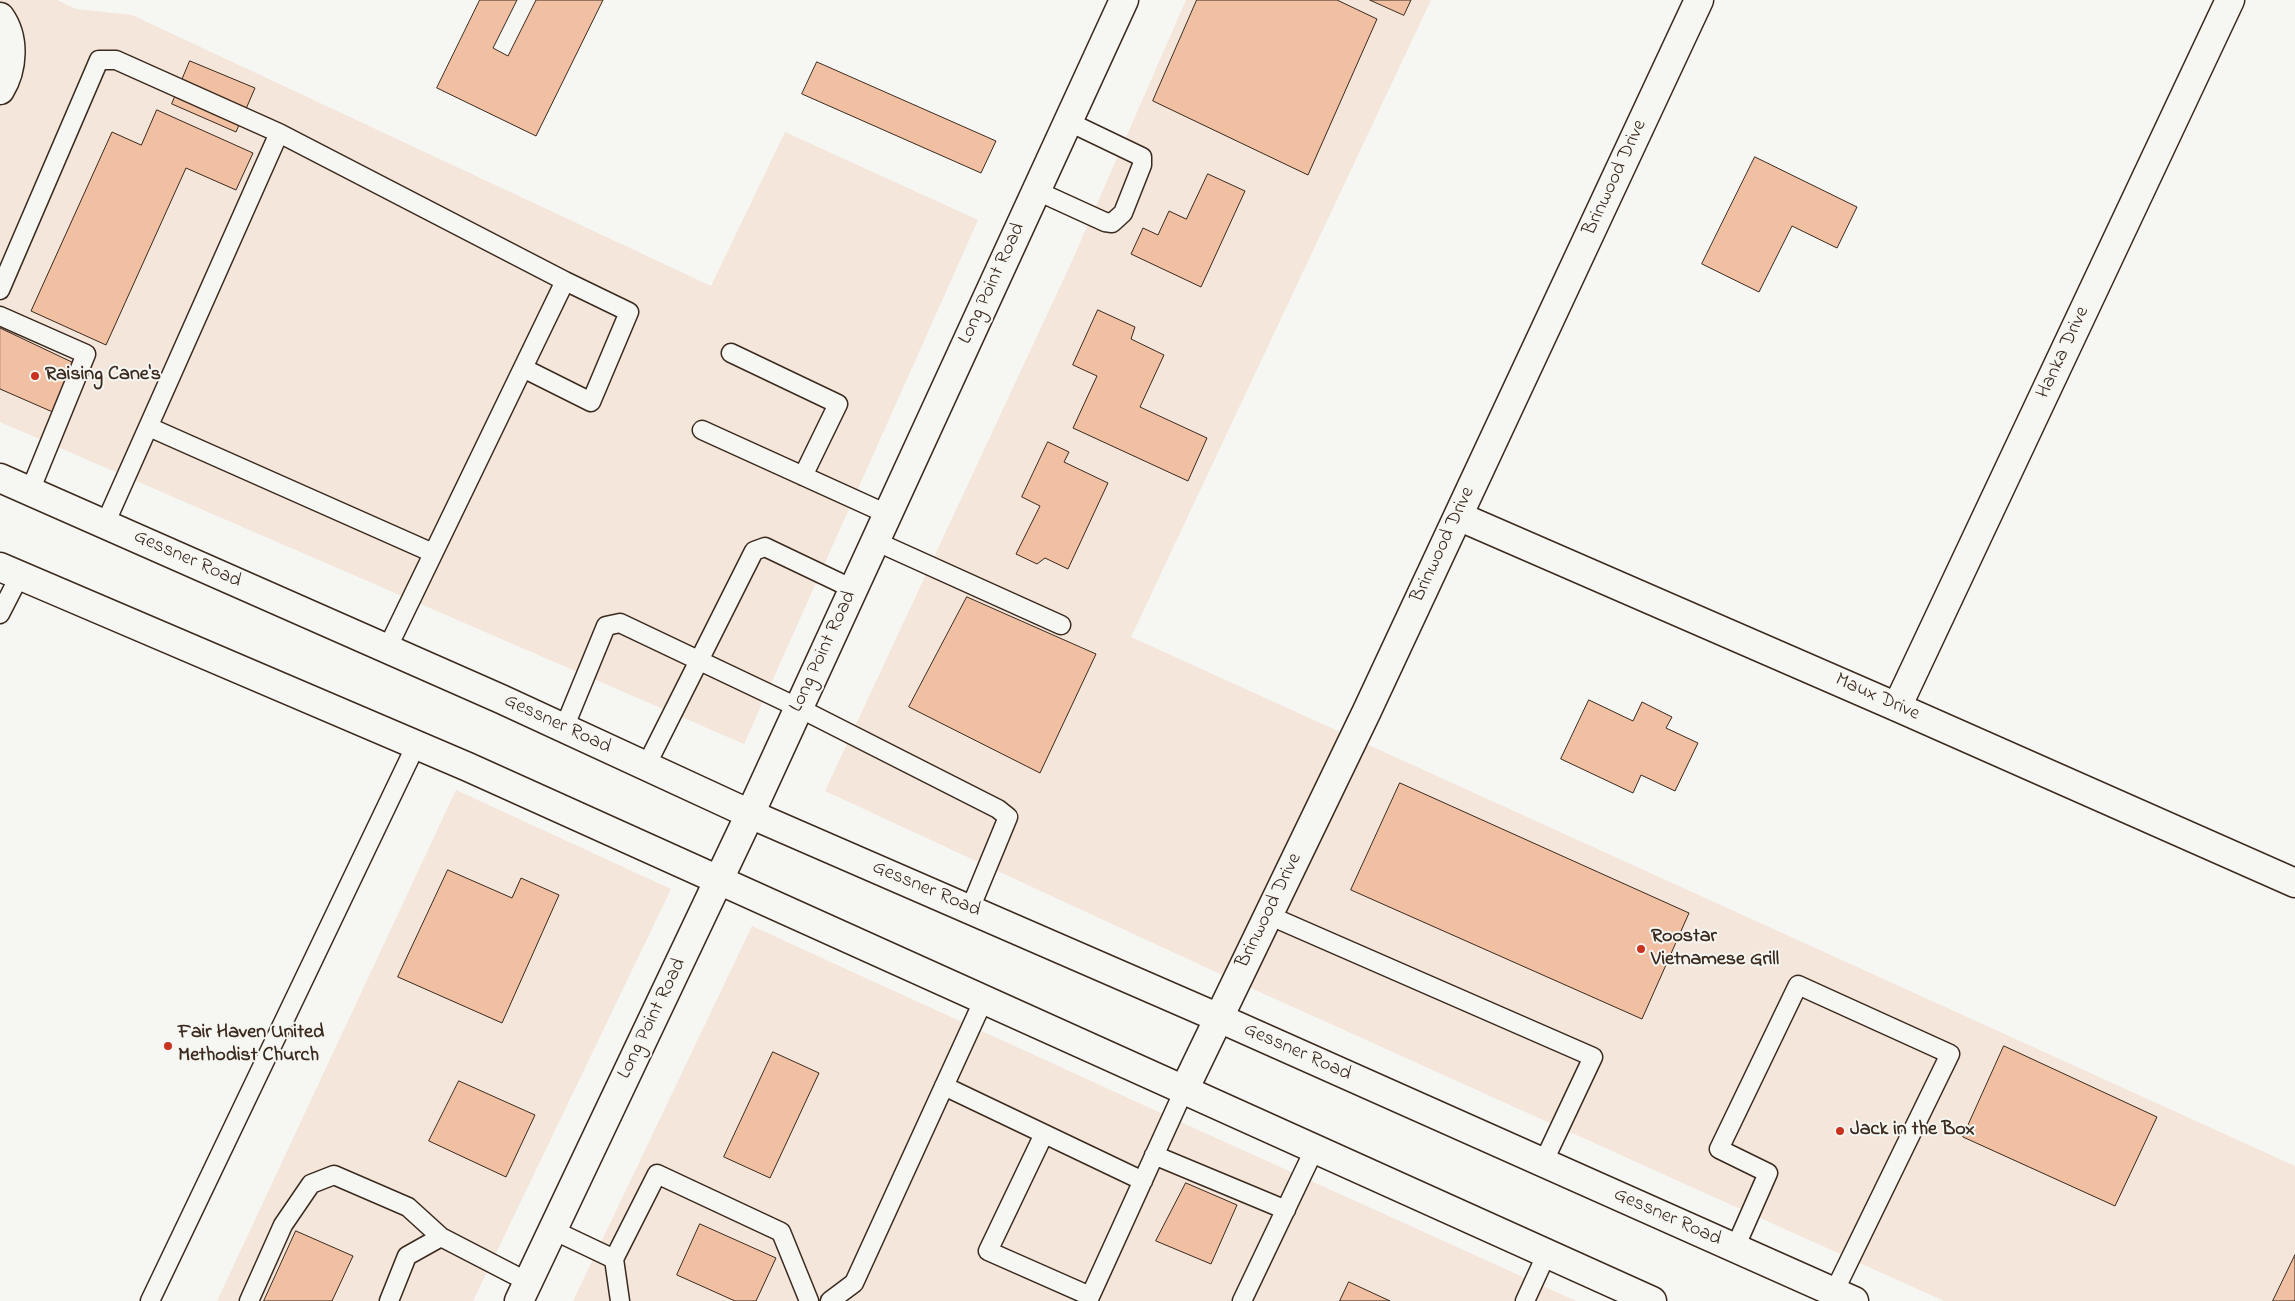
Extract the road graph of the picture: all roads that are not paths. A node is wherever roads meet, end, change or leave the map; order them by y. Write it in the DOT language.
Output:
graph roads {
  1 [pos="1124,0"];
  2 [pos="1699,0"];
  3 [pos="2230,0"];
  4 [pos="0,17"];
  5 [pos="0,90"];
  6 [pos="1067,122"];
  7 [pos="279,133"];
  8 [pos="1035,190"];
  9 [pos="565,281"];
  10 [pos="0,290"];
  11 [pos="0,316"];
  12 [pos="732,353"];
  13 [pos="523,368"];
  14 [pos="149,427"];
  15 [pos="702,430"];
  16 [pos="803,476"];
  17 [pos="0,478"];
  18 [pos="30,491"];
  19 [pos="887,514"];
  20 [pos="1458,516"];
  21 [pos="105,524"];
  22 [pos="875,542"];
  23 [pos="433,553"];
  24 [pos="10,571"];
  25 [pos="853,589"];
  26 [pos="0,614"];
  27 [pos="1061,625"];
  28 [pos="387,649"];
  29 [pos="698,661"];
  30 [pos="1897,707"];
  31 [pos="799,708"];
  32 [pos="564,728"];
  33 [pos="416,745"];
  34 [pos="646,766"];
  35 [pos="750,814"];
  36 [pos="719,882"];
  37 [pos="2295,883"];
  38 [pos="970,909"];
  39 [pos="1268,915"];
  40 [pos="984,999"];
  41 [pos="1219,1018"];
  42 [pos="944,1086"];
  43 [pos="1185,1088"];
  44 [pos="1044,1134"];
  45 [pos="1315,1148"];
  46 [pos="1154,1155"];
  47 [pos="1543,1163"];
  48 [pos="1143,1181"];
  49 [pos="1286,1210"];
  50 [pos="552,1230"];
  51 [pos="441,1237"];
  52 [pos="1735,1248"];
  53 [pos="1547,1253"];
  54 [pos="614,1258"];
  55 [pos="523,1292"];
  56 [pos="1839,1298"];
  57 [pos="1088,1299"];
  58 [pos="150,1301"];
  59 [pos="249,1301"];
  60 [pos="389,1301"];
  61 [pos="620,1301"];
  62 [pos="810,1301"];
  63 [pos="830,1301"];
  64 [pos="1242,1301"];
  65 [pos="1525,1301"];
  66 [pos="1652,1301"];
  1 -- 6 [label="main road, Long Point Road"];
  2 -- 20 [label="main road, Brinwood Drive"];
  3 -- 30 [label="main road, Hanka Drive"];
  4 -- 5 [label="main road"];
  6 -- 8 [label="main road, Long Point Road"];
  6 -- 8 [label="lane"];
  7 -- 9 [label="lane"];
  7 -- 10 [label="lane"];
  7 -- 14 [label="lane"];
  8 -- 19 [label="main road, Long Point Road"];
  9 -- 13 [label="lane"];
  9 -- 13 [label="lane"];
  11 -- 18 [label="lane"];
  12 -- 16 [label="lane"];
  13 -- 23 [label="lane"];
  14 -- 21 [label="lane"];
  14 -- 23 [label="lane"];
  15 -- 16 [label="lane"];
  16 -- 19 [label="lane"];
  17 -- 18 [label="main road, Gessner Road"];
  18 -- 21 [label="main road, Gessner Road"];
  19 -- 22 [label="main road, Long Point Road"];
  20 -- 30 [label="main road, Maux Drive"];
  20 -- 39 [label="main road, Brinwood Drive"];
  21 -- 28 [label="main road, Gessner Road"];
  22 -- 25 [label="main road, Long Point Road"];
  22 -- 27 [label="lane"];
  23 -- 28 [label="lane"];
  24 -- 26 [label="lane"];
  24 -- 33 [label="main road"];
  25 -- 29 [label="lane"];
  25 -- 31 [label="main road, Long Point Road"];
  28 -- 32 [label="main road, Gessner Road"];
  29 -- 31 [label="lane"];
  29 -- 32 [label="lane"];
  29 -- 34 [label="lane"];
  30 -- 37 [label="main road, Maux Drive"];
  31 -- 35 [label="main road, Long Point Road"];
  31 -- 38 [label="lane"];
  32 -- 34 [label="main road, Gessner Road"];
  33 -- 36 [label="main road"];
  33 -- 58 [label="lane"];
  34 -- 35 [label="main road, Gessner Road"];
  35 -- 36 [label="main road, Long Point Road"];
  35 -- 38 [label="main road, Gessner Road"];
  36 -- 40 [label="main road"];
  36 -- 50 [label="main road, Long Point Road"];
  38 -- 41 [label="main road, Gessner Road"];
  39 -- 41 [label="main road, Brinwood Drive"];
  39 -- 47 [label="lane"];
  40 -- 42 [label="lane"];
  40 -- 43 [label="main road"];
  41 -- 43 [label="main road, Brinwood Drive"];
  41 -- 47 [label="main road, Gessner Road"];
  42 -- 44 [label="lane"];
  42 -- 63 [label="lane"];
  43 -- 45 [label="main road"];
  43 -- 46 [label="lane"];
  44 -- 48 [label="lane"];
  44 -- 57 [label="lane"];
  45 -- 49 [label="lane"];
  45 -- 53 [label="main road"];
  46 -- 48 [label="lane"];
  46 -- 49 [label="lane"];
  47 -- 52 [label="main road, Gessner Road"];
  48 -- 57 [label="lane"];
  49 -- 64 [label="lane"];
  50 -- 54 [label="lane"];
  50 -- 55 [label="main road, Long Point Road"];
  51 -- 55 [label="lane"];
  51 -- 59 [label="lane"];
  51 -- 60 [label="lane"];
  52 -- 56 [label="main road, Gessner Road"];
  52 -- 56 [label="lane"];
  53 -- 65 [label="lane"];
  53 -- 66 [label="main road"];
  54 -- 61 [label="lane"];
  54 -- 62 [label="lane"];
}
